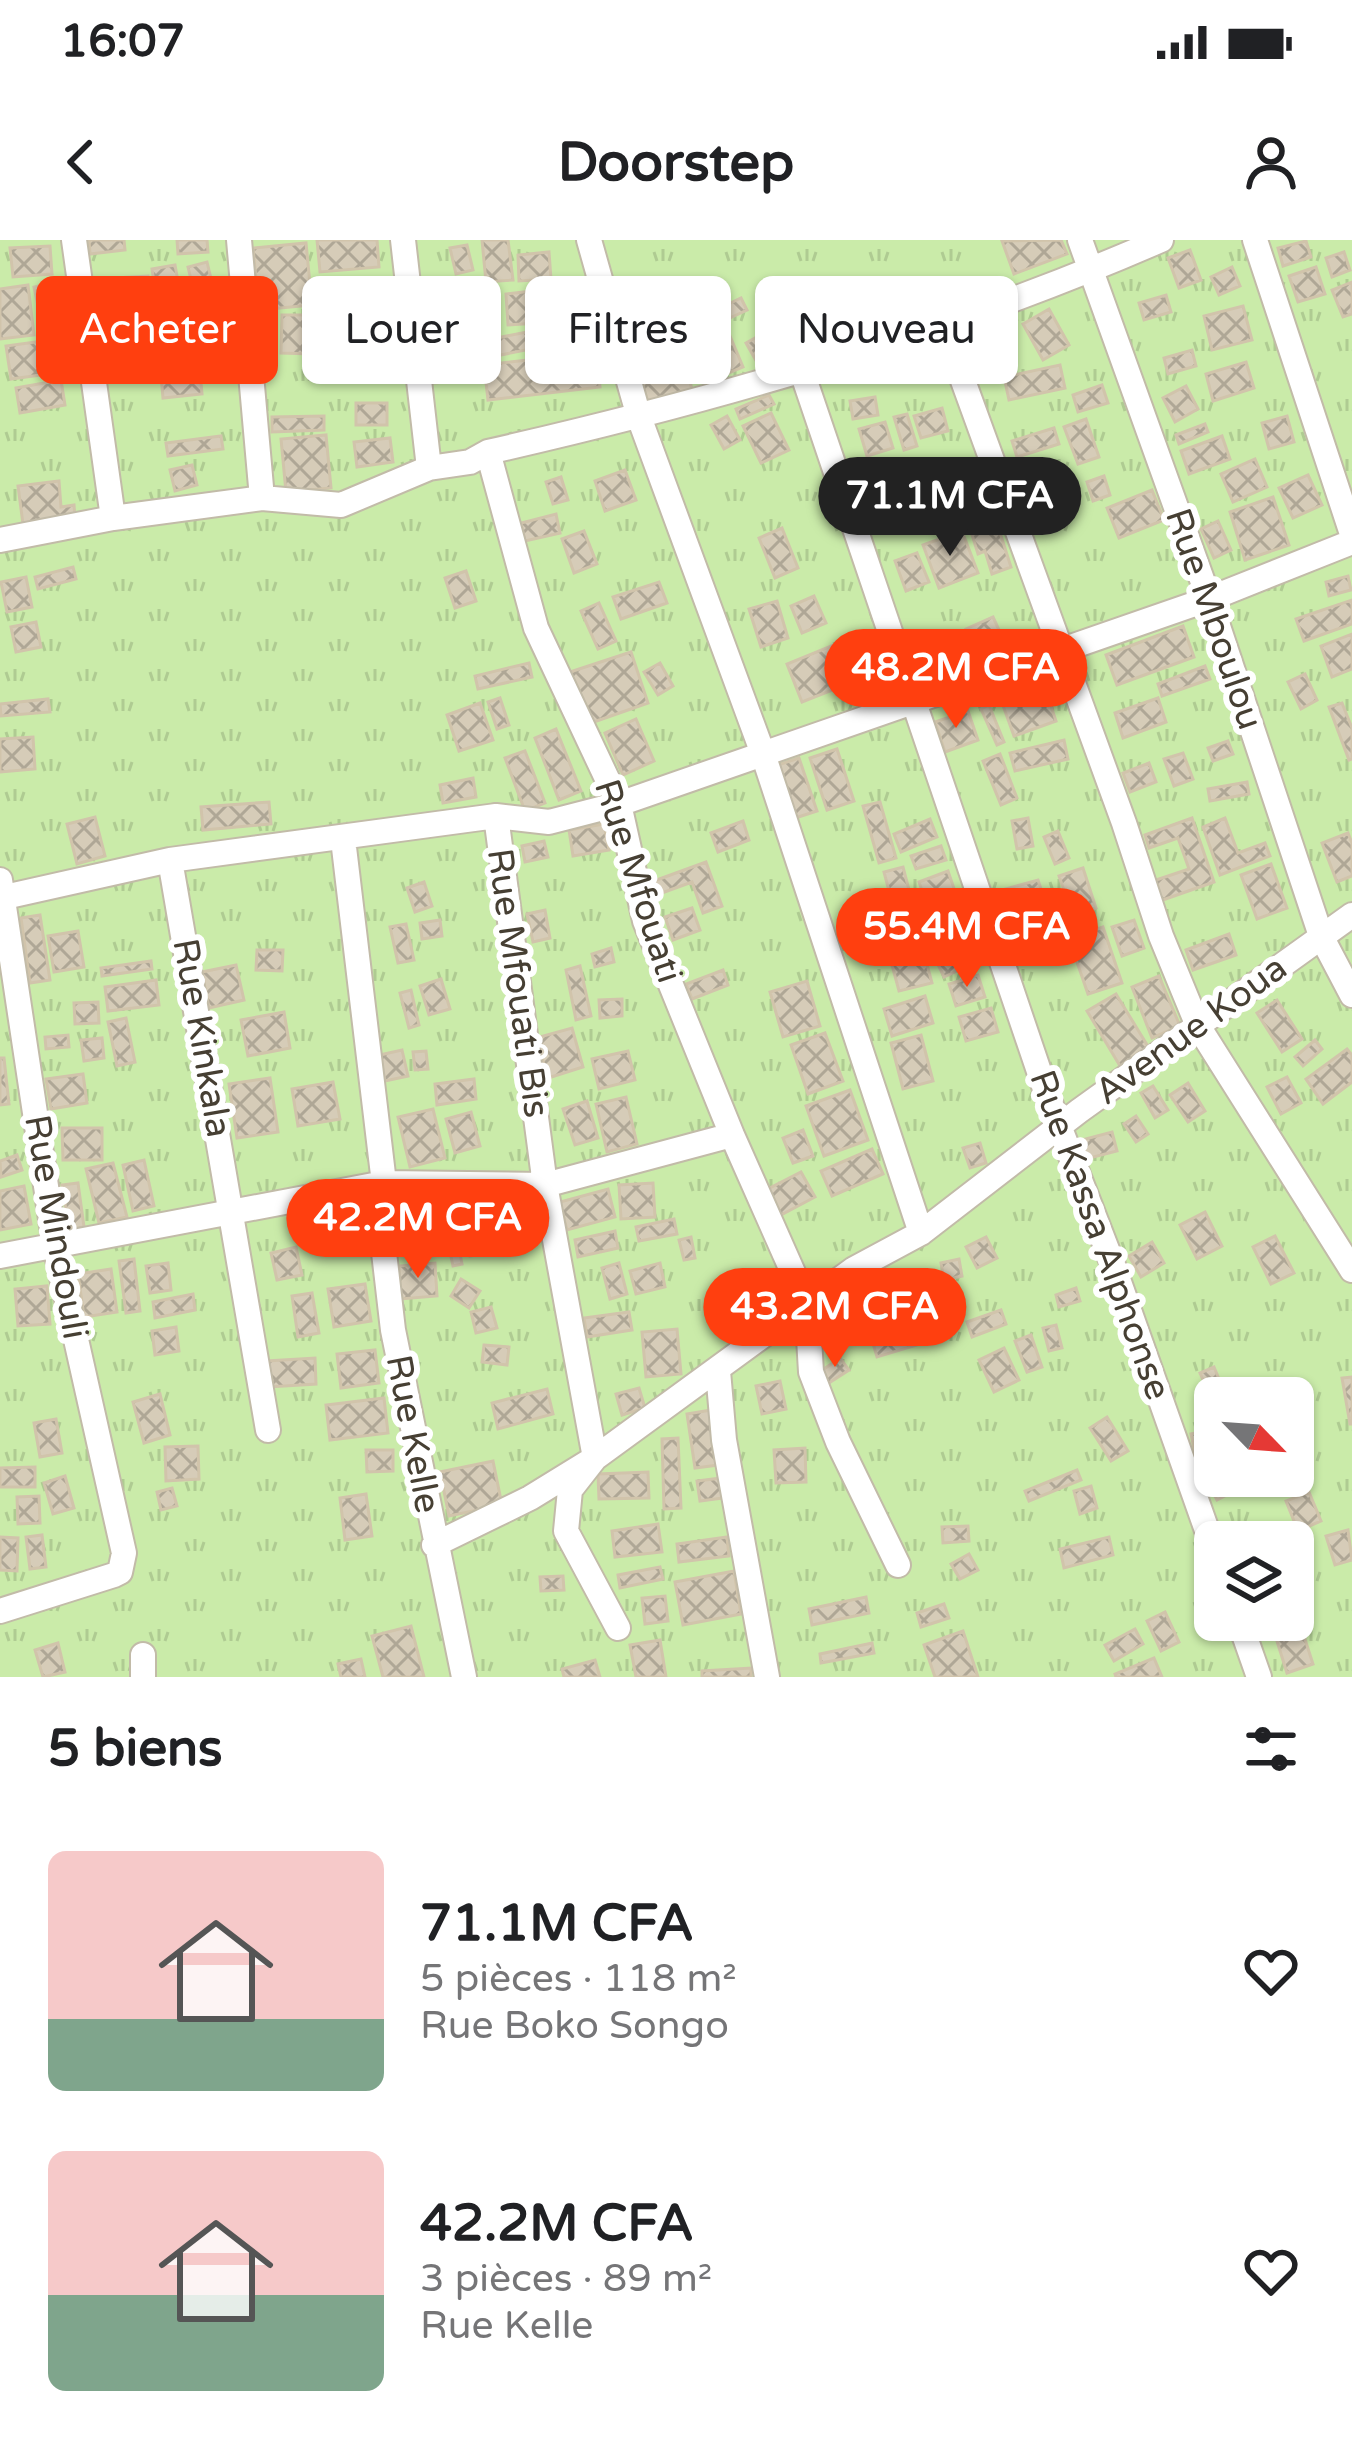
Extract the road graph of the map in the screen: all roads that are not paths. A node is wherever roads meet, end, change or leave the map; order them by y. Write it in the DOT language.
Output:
graph roads {
  1 [pos="74,240"];
  2 [pos="239,240"];
  3 [pos="403,240"];
  4 [pos="589,240"];
  5 [pos="1080,240"];
  6 [pos="1162,240"];
  7 [pos="1255,240"];
  8 [pos="1092,270"];
  9 [pos="1018,296"];
  10 [pos="759,384"];
  11 [pos="806,384"];
  12 [pos="964,384"];
  13 [pos="639,417"];
  14 [pos="488,452"];
  15 [pos="434,467"];
  16 [pos="262,498"];
  17 [pos="113,518"];
  18 [pos="1352,538"];
  19 [pos="0,540"];
  20 [pos="1209,598"];
  21 [pos="1058,648"];
  22 [pos="912,702"];
  23 [pos="762,752"];
  24 [pos="619,804"];
  25 [pos="496,816"];
  26 [pos="343,839"];
  27 [pos="170,860"];
  28 [pos="1,892"];
  29 [pos="1352,914"];
  30 [pos="1321,936"];
  31 [pos="1352,995"];
  32 [pos="1198,1026"];
  33 [pos="1059,1128"];
  34 [pos="732,1135"];
  35 [pos="384,1183"];
  36 [pos="545,1185"];
  37 [pos="233,1215"];
  38 [pos="921,1234"];
  39 [pos="55,1246"];
  40 [pos="0,1256"];
  41 [pos="1352,1270"];
  42 [pos="807,1304"];
  43 [pos="718,1371"];
  44 [pos="268,1430"];
  45 [pos="595,1458"];
  46 [pos="1204,1521"];
  47 [pos="434,1545"];
  48 [pos="898,1565"];
  49 [pos="0,1611"];
  50 [pos="618,1628"];
  51 [pos="1246,1641"];
  52 [pos="463,1673"];
  53 [pos="766,1677"];
  54 [pos="1259,1677"];
  1 -- 17 [label="street"];
  2 -- 16 [label="street"];
  3 -- 15 [label="street"];
  4 -- 13 [label="street"];
  5 -- 8 [label="street, Rue Mboulou"];
  6 -- 8 [label="street"];
  7 -- 18 [label="street"];
  8 -- 9 [label="street"];
  8 -- 20 [label="street, Rue Mboulou"];
  10 -- 13 [label="street"];
  11 -- 22 [label="street, Rue Kassa Alphonse"];
  12 -- 21 [label="street"];
  13 -- 14 [label="street"];
  13 -- 23 [label="street"];
  14 -- 15 [label="street"];
  14 -- 24 [label="street, Rue Mfouati"];
  15 -- 16 [label="street"];
  16 -- 17 [label="street"];
  17 -- 19 [label="street"];
  18 -- 20 [label="street"];
  20 -- 21 [label="street"];
  20 -- 30 [label="street, Rue Mboulou"];
  21 -- 22 [label="street"];
  21 -- 32 [label="street"];
  22 -- 23 [label="street"];
  22 -- 33 [label="street, Rue Kassa Alphonse"];
  23 -- 24 [label="street"];
  23 -- 38 [label="street"];
  24 -- 25 [label="street"];
  24 -- 34 [label="street, Rue Mfouati"];
  25 -- 26 [label="street"];
  25 -- 36 [label="street, Rue Mfouati Bis"];
  26 -- 27 [label="street"];
  26 -- 35 [label="street, Rue Kelle"];
  27 -- 28 [label="street"];
  27 -- 37 [label="street, Rue Kinkala"];
  28 -- 39 [label="street, Rue Mindouli"];
  29 -- 30 [label="street, Avenue Koua"];
  30 -- 31 [label="street, Rue Mboulou"];
  30 -- 32 [label="street, Avenue Koua"];
  32 -- 33 [label="street, Avenue Koua"];
  32 -- 41 [label="street"];
  33 -- 38 [label="street, Avenue Koua"];
  33 -- 46 [label="street, Rue Kassa Alphonse"];
  34 -- 36 [label="street"];
  34 -- 42 [label="street, Rue Mfouati"];
  35 -- 36 [label="street"];
  35 -- 37 [label="street"];
  35 -- 47 [label="street, Rue Kelle"];
  36 -- 45 [label="street, Rue Mfouati Bis"];
  37 -- 39 [label="street"];
  37 -- 44 [label="street, Rue Kinkala"];
  38 -- 42 [label="street, Avenue Koua"];
  39 -- 40 [label="street"];
  39 -- 49 [label="street, Rue Mindouli"];
  42 -- 43 [label="street, Avenue Koua"];
  42 -- 48 [label="street"];
  43 -- 45 [label="street, Avenue Koua"];
  43 -- 53 [label="street"];
  45 -- 47 [label="street, Avenue Koua"];
  45 -- 50 [label="street"];
  47 -- 52 [label="street, Rue Kelle"];
  51 -- 54 [label="street"];
}
